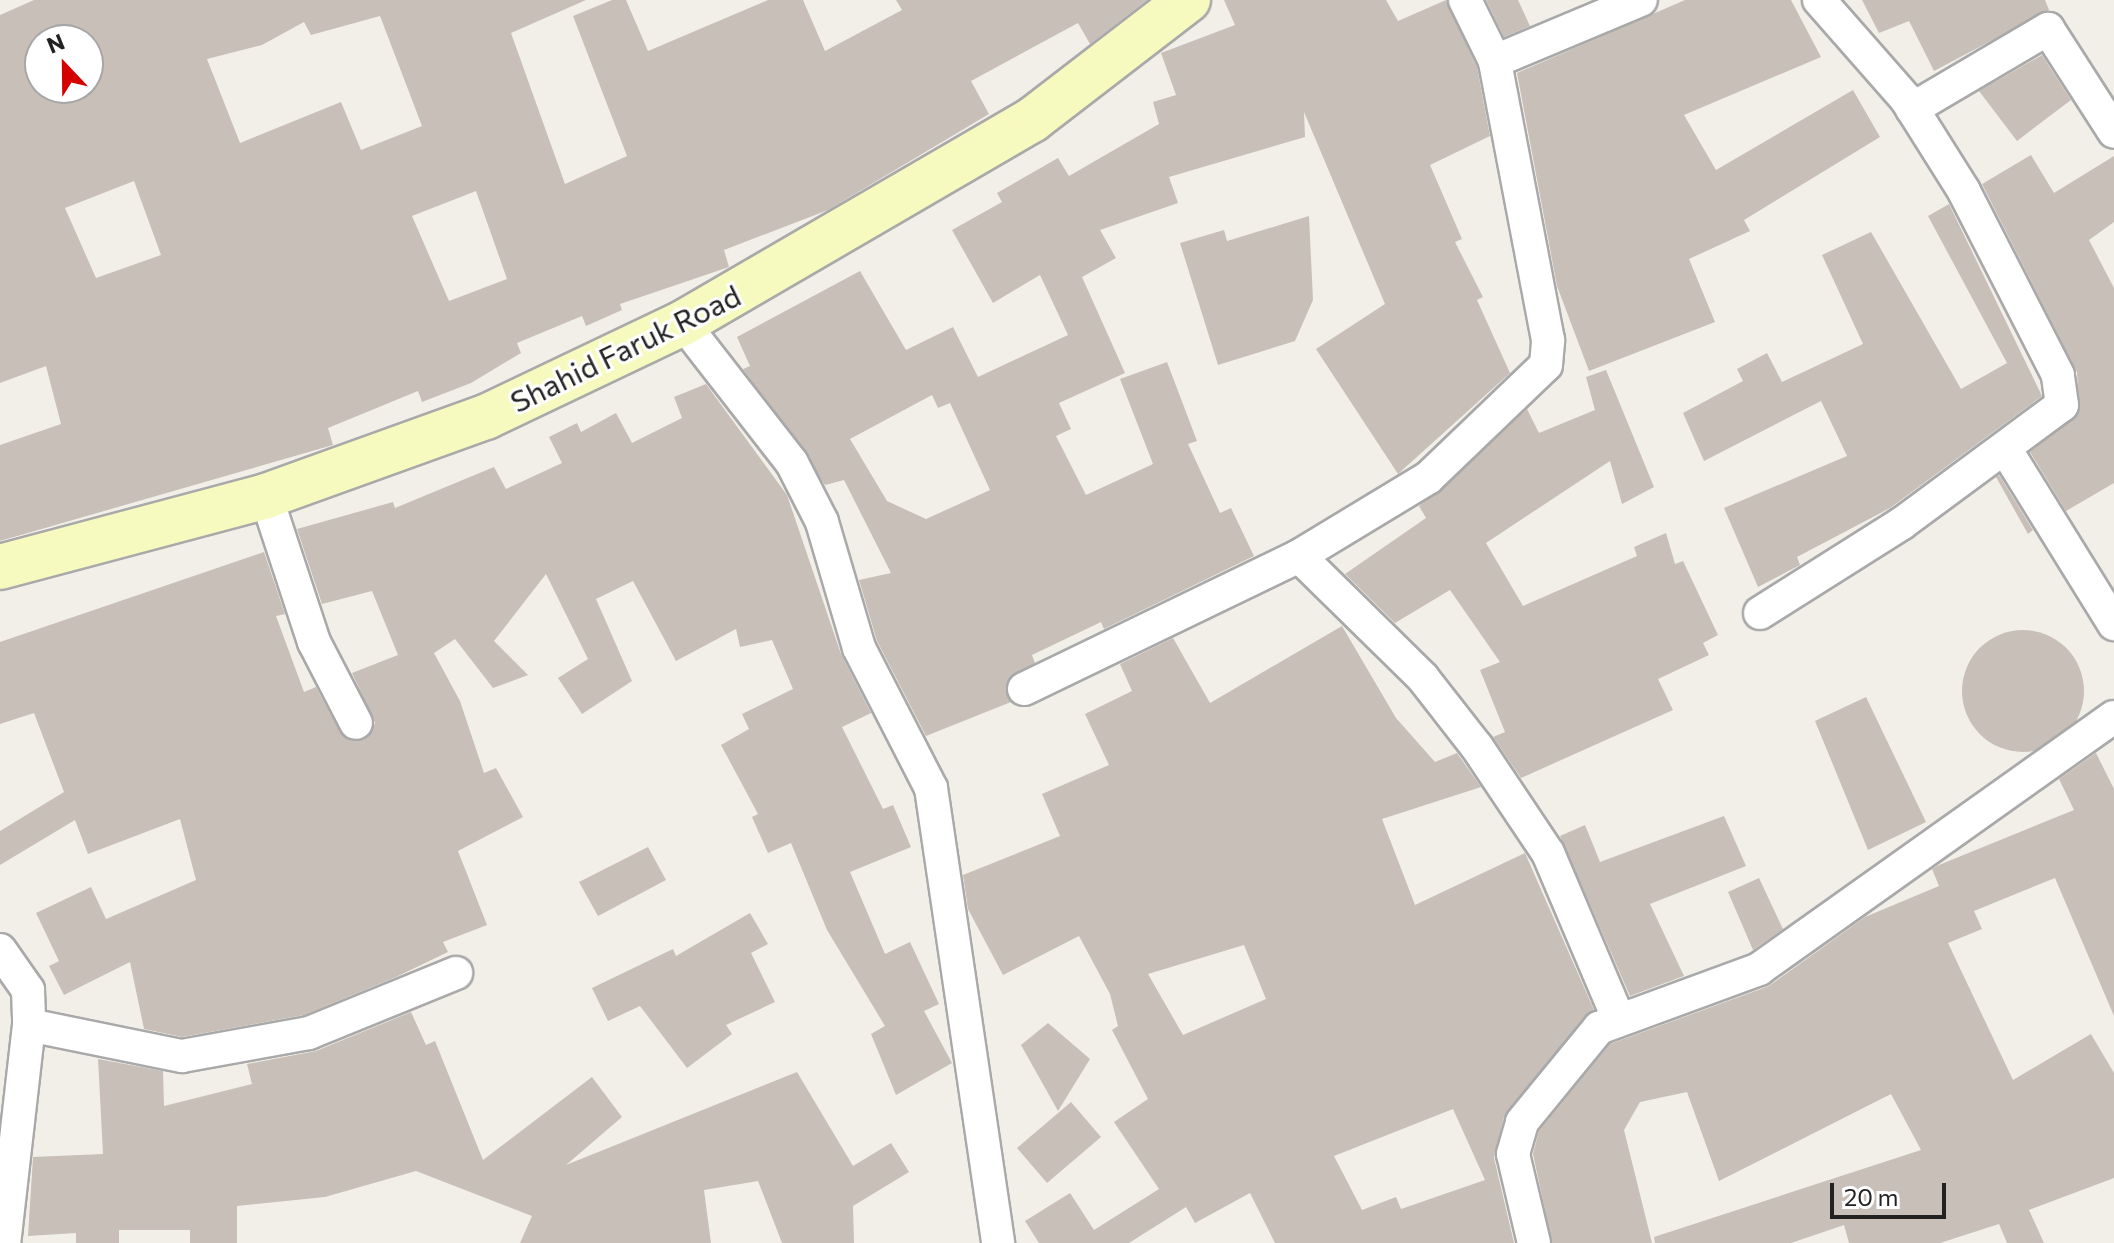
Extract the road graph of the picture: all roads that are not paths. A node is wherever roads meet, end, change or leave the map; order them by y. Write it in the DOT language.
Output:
graph roads {
  1 [pos="1188,0"];
  2 [pos="1465,0"];
  3 [pos="1641,0"];
  4 [pos="1819,0"];
  5 [pos="1495,61"];
  6 [pos="1912,109"];
  7 [pos="2114,132"];
  8 [pos="683,323"];
  9 [pos="2006,450"];
  10 [pos="266,496"];
  11 [pos="1299,556"];
  12 [pos="0,567"];
  13 [pos="1760,613"];
  14 [pos="2114,624"];
  15 [pos="1024,689"];
  16 [pos="2114,717"];
  17 [pos="356,723"];
  18 [pos="0,950"];
  19 [pos="456,973"];
  20 [pos="1619,1020"];
  21 [pos="29,1025"];
  22 [pos="4,1243"];
  23 [pos="998,1243"];
  24 [pos="1534,1243"];
  1 -- 8 [label="main road, Shahid Faruk Road"];
  2 -- 5 [label="street"];
  3 -- 5 [label="street"];
  4 -- 6 [label="street"];
  5 -- 11 [label="street"];
  6 -- 7 [label="street"];
  6 -- 9 [label="street"];
  8 -- 10 [label="main road, Shahid Faruk Road"];
  8 -- 23 [label="street"];
  9 -- 13 [label="street"];
  9 -- 14 [label="street"];
  10 -- 12 [label="main road, Shahid Faruk Road"];
  10 -- 17 [label="street"];
  11 -- 15 [label="street"];
  11 -- 20 [label="street"];
  16 -- 20 [label="street"];
  18 -- 21 [label="street"];
  19 -- 21 [label="street"];
  20 -- 24 [label="street"];
  21 -- 22 [label="street"];
}
